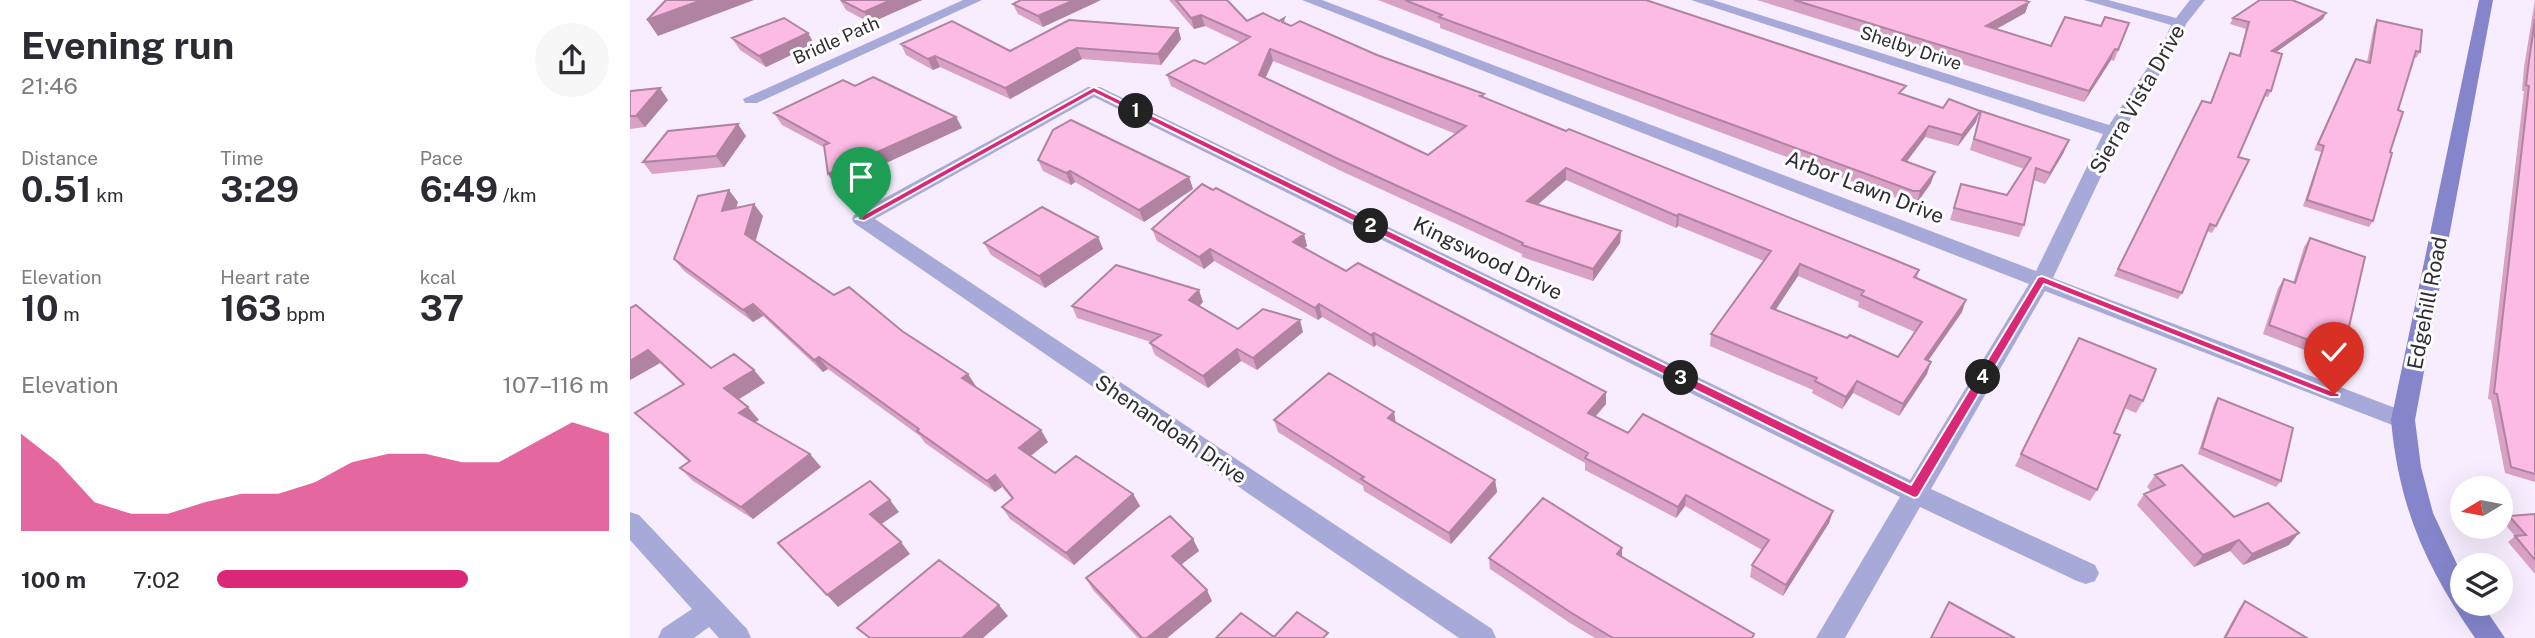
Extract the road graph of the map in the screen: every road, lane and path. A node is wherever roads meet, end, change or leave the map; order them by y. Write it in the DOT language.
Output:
graph roads {
  1 [pos="975,0"];
  2 [pos="1309,0"];
  3 [pos="1698,0"];
  4 [pos="2091,0"];
  5 [pos="2198,0"];
  6 [pos="2486,0"];
  7 [pos="2179,23"];
  8 [pos="751,99"];
  9 [pos="2113,132"];
  10 [pos="861,219"];
  11 [pos="2042,279"];
  12 [pos="2403,420"];
  13 [pos="1914,493"];
  14 [pos="630,523"];
  15 [pos="2085,573"];
  16 [pos="2450,580"];
  17 [pos="711,611"];
  18 [pos="2475,616"];
  19 [pos="672,638"];
  20 [pos="737,638"];
  21 [pos="1482,638"];
  22 [pos="1830,638"];
  23 [pos="2491,638"];
  1 -- 8 [label="street, Bridle Path"];
  2 -- 11 [label="street, Arbor Lawn Drive"];
  3 -- 9 [label="street, Shelby Drive"];
  4 -- 7 [label="street"];
  5 -- 7 [label="street, Sierra Vista Drive"];
  6 -- 12 [label="street, Edgehill Road"];
  7 -- 9 [label="street, Sierra Vista Drive"];
  9 -- 11 [label="street, Sierra Vista Drive"];
  10 -- 13 [label="street, Kingswood Drive"];
  10 -- 21 [label="street, Shenandoah Drive"];
  11 -- 12 [label="street, Arbor Lawn Drive"];
  11 -- 13 [label="street, Sierra Vista Drive"];
  12 -- 16 [label="street, Edgehill Road"];
  13 -- 15 [label="street"];
  13 -- 22 [label="street, Sierra Vista Drive"];
  14 -- 17 [label="street"];
  17 -- 19 [label="street"];
  17 -- 20 [label="street"];
  18 -- 23 [label="street"];
}
